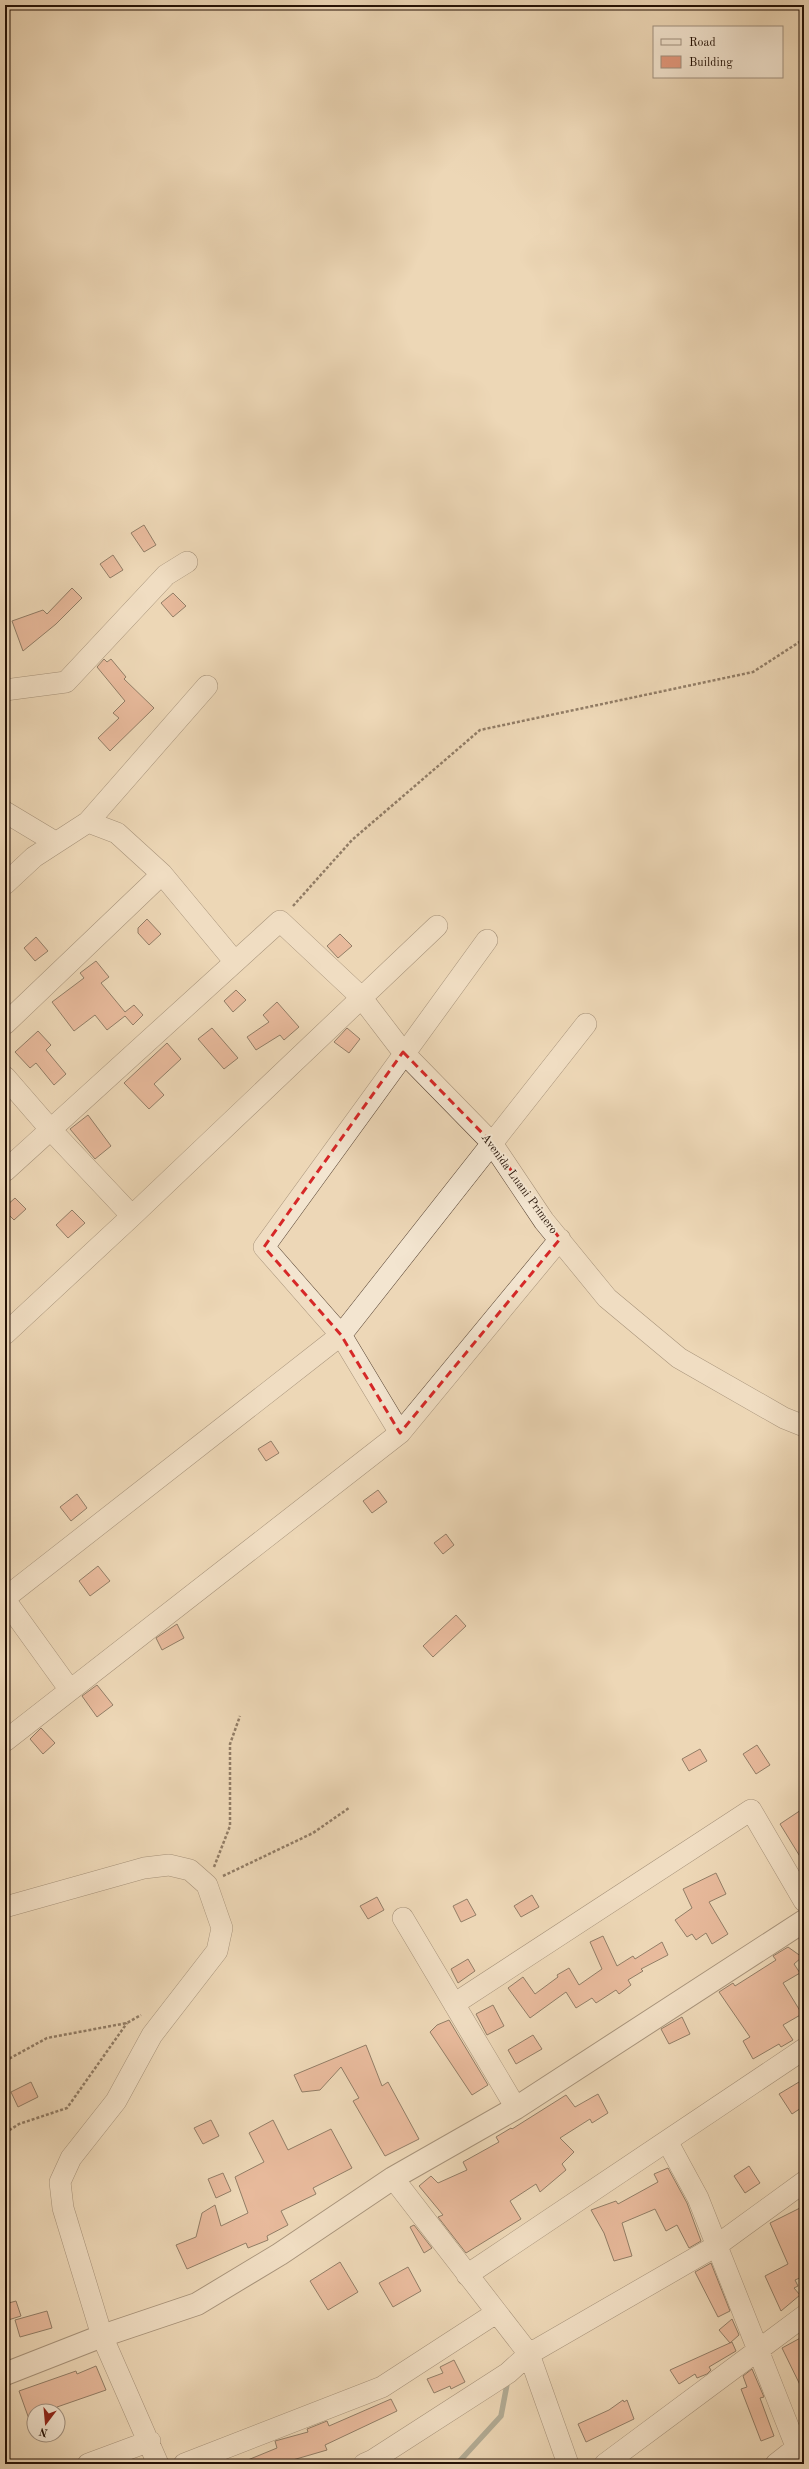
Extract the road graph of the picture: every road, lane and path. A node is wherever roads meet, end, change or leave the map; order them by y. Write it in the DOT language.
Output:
graph roads {
  1 [pos="187,562"];
  2 [pos="804,639"];
  3 [pos="207,686"];
  4 [pos="5,690"];
  5 [pos="5,812"];
  6 [pos="88,822"];
  7 [pos="55,842"];
  8 [pos="162,874"];
  9 [pos="5,884"];
  10 [pos="280,920"];
  11 [pos="437,926"];
  12 [pos="487,940"];
  13 [pos="235,962"];
  14 [pos="361,997"];
  15 [pos="5,1024"];
  16 [pos="586,1024"];
  17 [pos="404,1052"];
  18 [pos="5,1077"];
  19 [pos="51,1130"];
  20 [pos="491,1142"];
  21 [pos="5,1171"];
  22 [pos="132,1216"];
  23 [pos="560,1239"];
  24 [pos="5,1334"];
  25 [pos="341,1335"];
  26 [pos="804,1426"];
  27 [pos="400,1433"];
  28 [pos="5,1599"];
  29 [pos="70,1690"];
  30 [pos="240,1716"];
  31 [pos="5,1741"];
  32 [pos="349,1808"];
  33 [pos="207,1884"];
  34 [pos="804,1901"];
  35 [pos="5,1907"];
  36 [pos="403,1918"];
  37 [pos="804,1921"];
  38 [pos="454,2004"];
  39 [pos="148,2012"];
  40 [pos="127,2023"];
  41 [pos="804,2049"];
  42 [pos="5,2061"];
  43 [pos="516,2108"];
  44 [pos="5,2133"];
  45 [pos="667,2141"];
  46 [pos="393,2178"];
  47 [pos="804,2182"];
  48 [pos="716,2246"];
  49 [pos="466,2275"];
  50 [pos="496,2313"];
  51 [pos="804,2316"];
  52 [pos="102,2336"];
  53 [pos="758,2351"];
  54 [pos="529,2354"];
  55 [pos="5,2374"];
  56 [pos="150,2442"];
  57 [pos="801,2452"];
  58 [pos="88,2464"];
  59 [pos="158,2464"];
  60 [pos="184,2464"];
  61 [pos="364,2464"];
  62 [pos="568,2464"];
  63 [pos="605,2464"];
  64 [pos="776,2464"];
  1 -- 4 [label="street"];
  2 -- 10 [label="path"];
  3 -- 6 [label="street"];
  5 -- 7 [label="street"];
  6 -- 7 [label="street"];
  6 -- 8 [label="street"];
  7 -- 9 [label="street"];
  8 -- 13 [label="street"];
  8 -- 15 [label="street"];
  10 -- 13 [label="street"];
  10 -- 14 [label="street, Avenida Luani Primero"];
  11 -- 14 [label="street"];
  12 -- 17 [label="street"];
  13 -- 19 [label="street"];
  14 -- 17 [label="street, Avenida Luani Primero"];
  14 -- 22 [label="street"];
  16 -- 20 [label="street"];
  17 -- 20 [label="street, Avenida Luani Primero"];
  17 -- 25 [label="street"];
  18 -- 19 [label="street"];
  19 -- 21 [label="street"];
  19 -- 22 [label="street"];
  20 -- 23 [label="street, Avenida Luani Primero"];
  20 -- 25 [label="street"];
  22 -- 24 [label="street"];
  23 -- 26 [label="street, Avenida Luani Primero"];
  23 -- 27 [label="street"];
  25 -- 27 [label="street"];
  25 -- 28 [label="street"];
  27 -- 29 [label="street"];
  28 -- 29 [label="street"];
  29 -- 31 [label="street"];
  30 -- 33 [label="path"];
  32 -- 33 [label="path"];
  33 -- 35 [label="street"];
  33 -- 52 [label="street"];
  34 -- 38 [label="street"];
  36 -- 38 [label="street"];
  37 -- 43 [label="street"];
  38 -- 43 [label="street"];
  39 -- 40 [label="path"];
  40 -- 42 [label="path"];
  40 -- 44 [label="path"];
  41 -- 45 [label="street"];
  43 -- 46 [label="street"];
  45 -- 48 [label="street"];
  45 -- 49 [label="street"];
  46 -- 49 [label="street"];
  46 -- 52 [label="street"];
  47 -- 48 [label="street"];
  48 -- 53 [label="street"];
  48 -- 54 [label="street"];
  49 -- 50 [label="street"];
  50 -- 54 [label="street"];
  50 -- 60 [label="street"];
  51 -- 53 [label="street"];
  52 -- 55 [label="street"];
  52 -- 56 [label="street"];
  53 -- 57 [label="street"];
  53 -- 63 [label="street"];
  54 -- 61 [label="street"];
  54 -- 62 [label="street"];
  56 -- 58 [label="street"];
  56 -- 59 [label="street"];
  57 -- 64 [label="street"];
}
